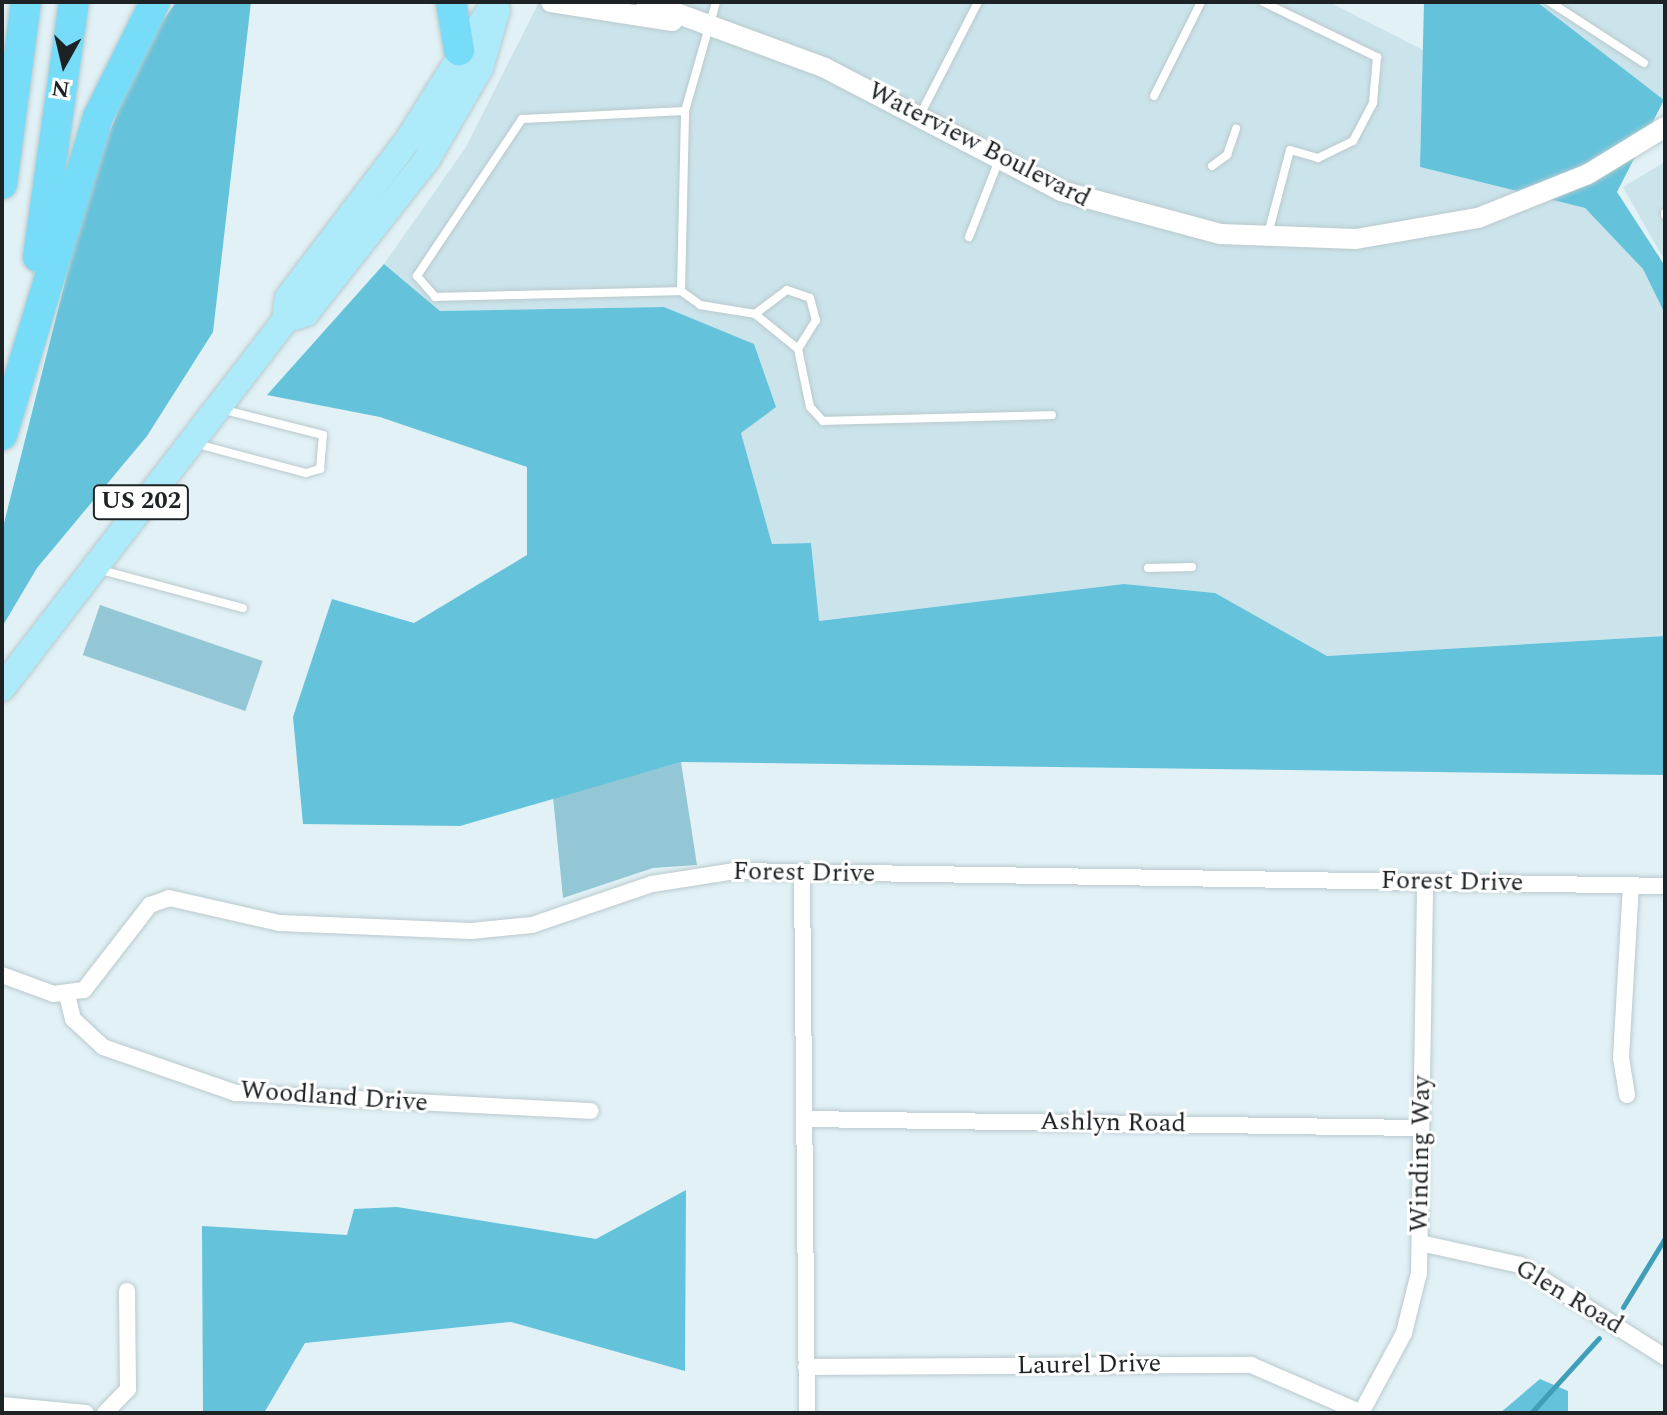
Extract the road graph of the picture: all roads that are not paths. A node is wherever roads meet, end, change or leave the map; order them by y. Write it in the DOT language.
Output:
graph roads {
  1 [pos="24,2"];
  2 [pos="74,2"];
  3 [pos="155,2"];
  4 [pos="451,2"];
  5 [pos="498,2"];
  6 [pos="551,2"];
  7 [pos="646,2"];
  8 [pos="716,2"];
  9 [pos="978,2"];
  10 [pos="1201,2"];
  11 [pos="1263,2"];
  12 [pos="1555,4"];
  13 [pos="709,26"];
  14 [pos="459,50"];
  15 [pos="1644,63"];
  16 [pos="1154,96"];
  17 [pos="685,111"];
  18 [pos="919,117"];
  19 [pos="1665,127"];
  20 [pos="1236,129"];
  21 [pos="999,160"];
  22 [pos="1212,166"];
  23 [pos="2,184"];
  24 [pos="969,237"];
  25 [pos="1267,239"];
  26 [pos="681,291"];
  27 [pos="755,314"];
  28 [pos="285,320"];
  29 [pos="798,349"];
  30 [pos="215,408"];
  31 [pos="1052,415"];
  32 [pos="2,433"];
  33 [pos="188,442"];
  34 [pos="91,567"];
  35 [pos="1192,567"];
  36 [pos="1148,568"];
  37 [pos="243,608"];
  38 [pos="2,688"];
  39 [pos="802,873"];
  40 [pos="1425,882"];
  41 [pos="1631,885"];
  42 [pos="1665,886"];
  43 [pos="2,975"];
  44 [pos="67,995"];
  45 [pos="1627,1095"];
  46 [pos="591,1111"];
  47 [pos="804,1119"];
  48 [pos="1421,1128"];
  49 [pos="1420,1243"];
  50 [pos="127,1291"];
  51 [pos="1665,1357"];
  52 [pos="806,1367"];
  53 [pos="2,1405"];
  54 [pos="86,1413"];
  55 [pos="105,1413"];
  56 [pos="807,1413"];
  57 [pos="1362,1413"];
  1 -- 23 [label="highway"];
  2 -- 32 [label="highway"];
  3 -- 32 [label="highway"];
  4 -- 14 [label="highway"];
  5 -- 14 [label="main road, US 202"];
  5 -- 28 [label="main road, US 202"];
  6 -- 13 [label="street, Waterview Boulevard"];
  7 -- 13 [label="street, Waterview Boulevard"];
  8 -- 13 [label="lane"];
  9 -- 18 [label="lane"];
  10 -- 16 [label="lane"];
  11 -- 25 [label="lane"];
  12 -- 15 [label="lane"];
  13 -- 17 [label="lane"];
  13 -- 18 [label="street, Waterview Boulevard"];
  14 -- 28 [label="main road, US 202"];
  17 -- 26 [label="lane"];
  17 -- 26 [label="lane"];
  18 -- 21 [label="street, Waterview Boulevard"];
  19 -- 25 [label="street, Waterview Boulevard"];
  20 -- 22 [label="lane"];
  21 -- 24 [label="lane"];
  21 -- 25 [label="street, Waterview Boulevard"];
  26 -- 27 [label="lane"];
  27 -- 29 [label="lane"];
  27 -- 29 [label="lane"];
  28 -- 30 [label="main road, US 202"];
  29 -- 31 [label="lane"];
  30 -- 33 [label="main road, US 202"];
  30 -- 33 [label="lane"];
  33 -- 34 [label="main road, US 202"];
  34 -- 37 [label="lane"];
  34 -- 38 [label="main road, US 202"];
  35 -- 36 [label="lane"];
  39 -- 40 [label="street, Forest Drive"];
  39 -- 44 [label="street, Forest Drive"];
  39 -- 47 [label="street"];
  40 -- 41 [label="street, Forest Drive"];
  40 -- 48 [label="street, Winding Way"];
  41 -- 42 [label="street, Forest Drive"];
  41 -- 45 [label="street"];
  43 -- 44 [label="street"];
  44 -- 46 [label="street, Woodland Drive"];
  47 -- 48 [label="street, Ashlyn Road"];
  47 -- 52 [label="street"];
  48 -- 49 [label="street, Winding Way"];
  49 -- 51 [label="street, Glen Road"];
  49 -- 57 [label="street, Winding Way"];
  50 -- 55 [label="street"];
  52 -- 56 [label="street"];
  52 -- 57 [label="street, Laurel Drive"];
  53 -- 54 [label="street"];
}
